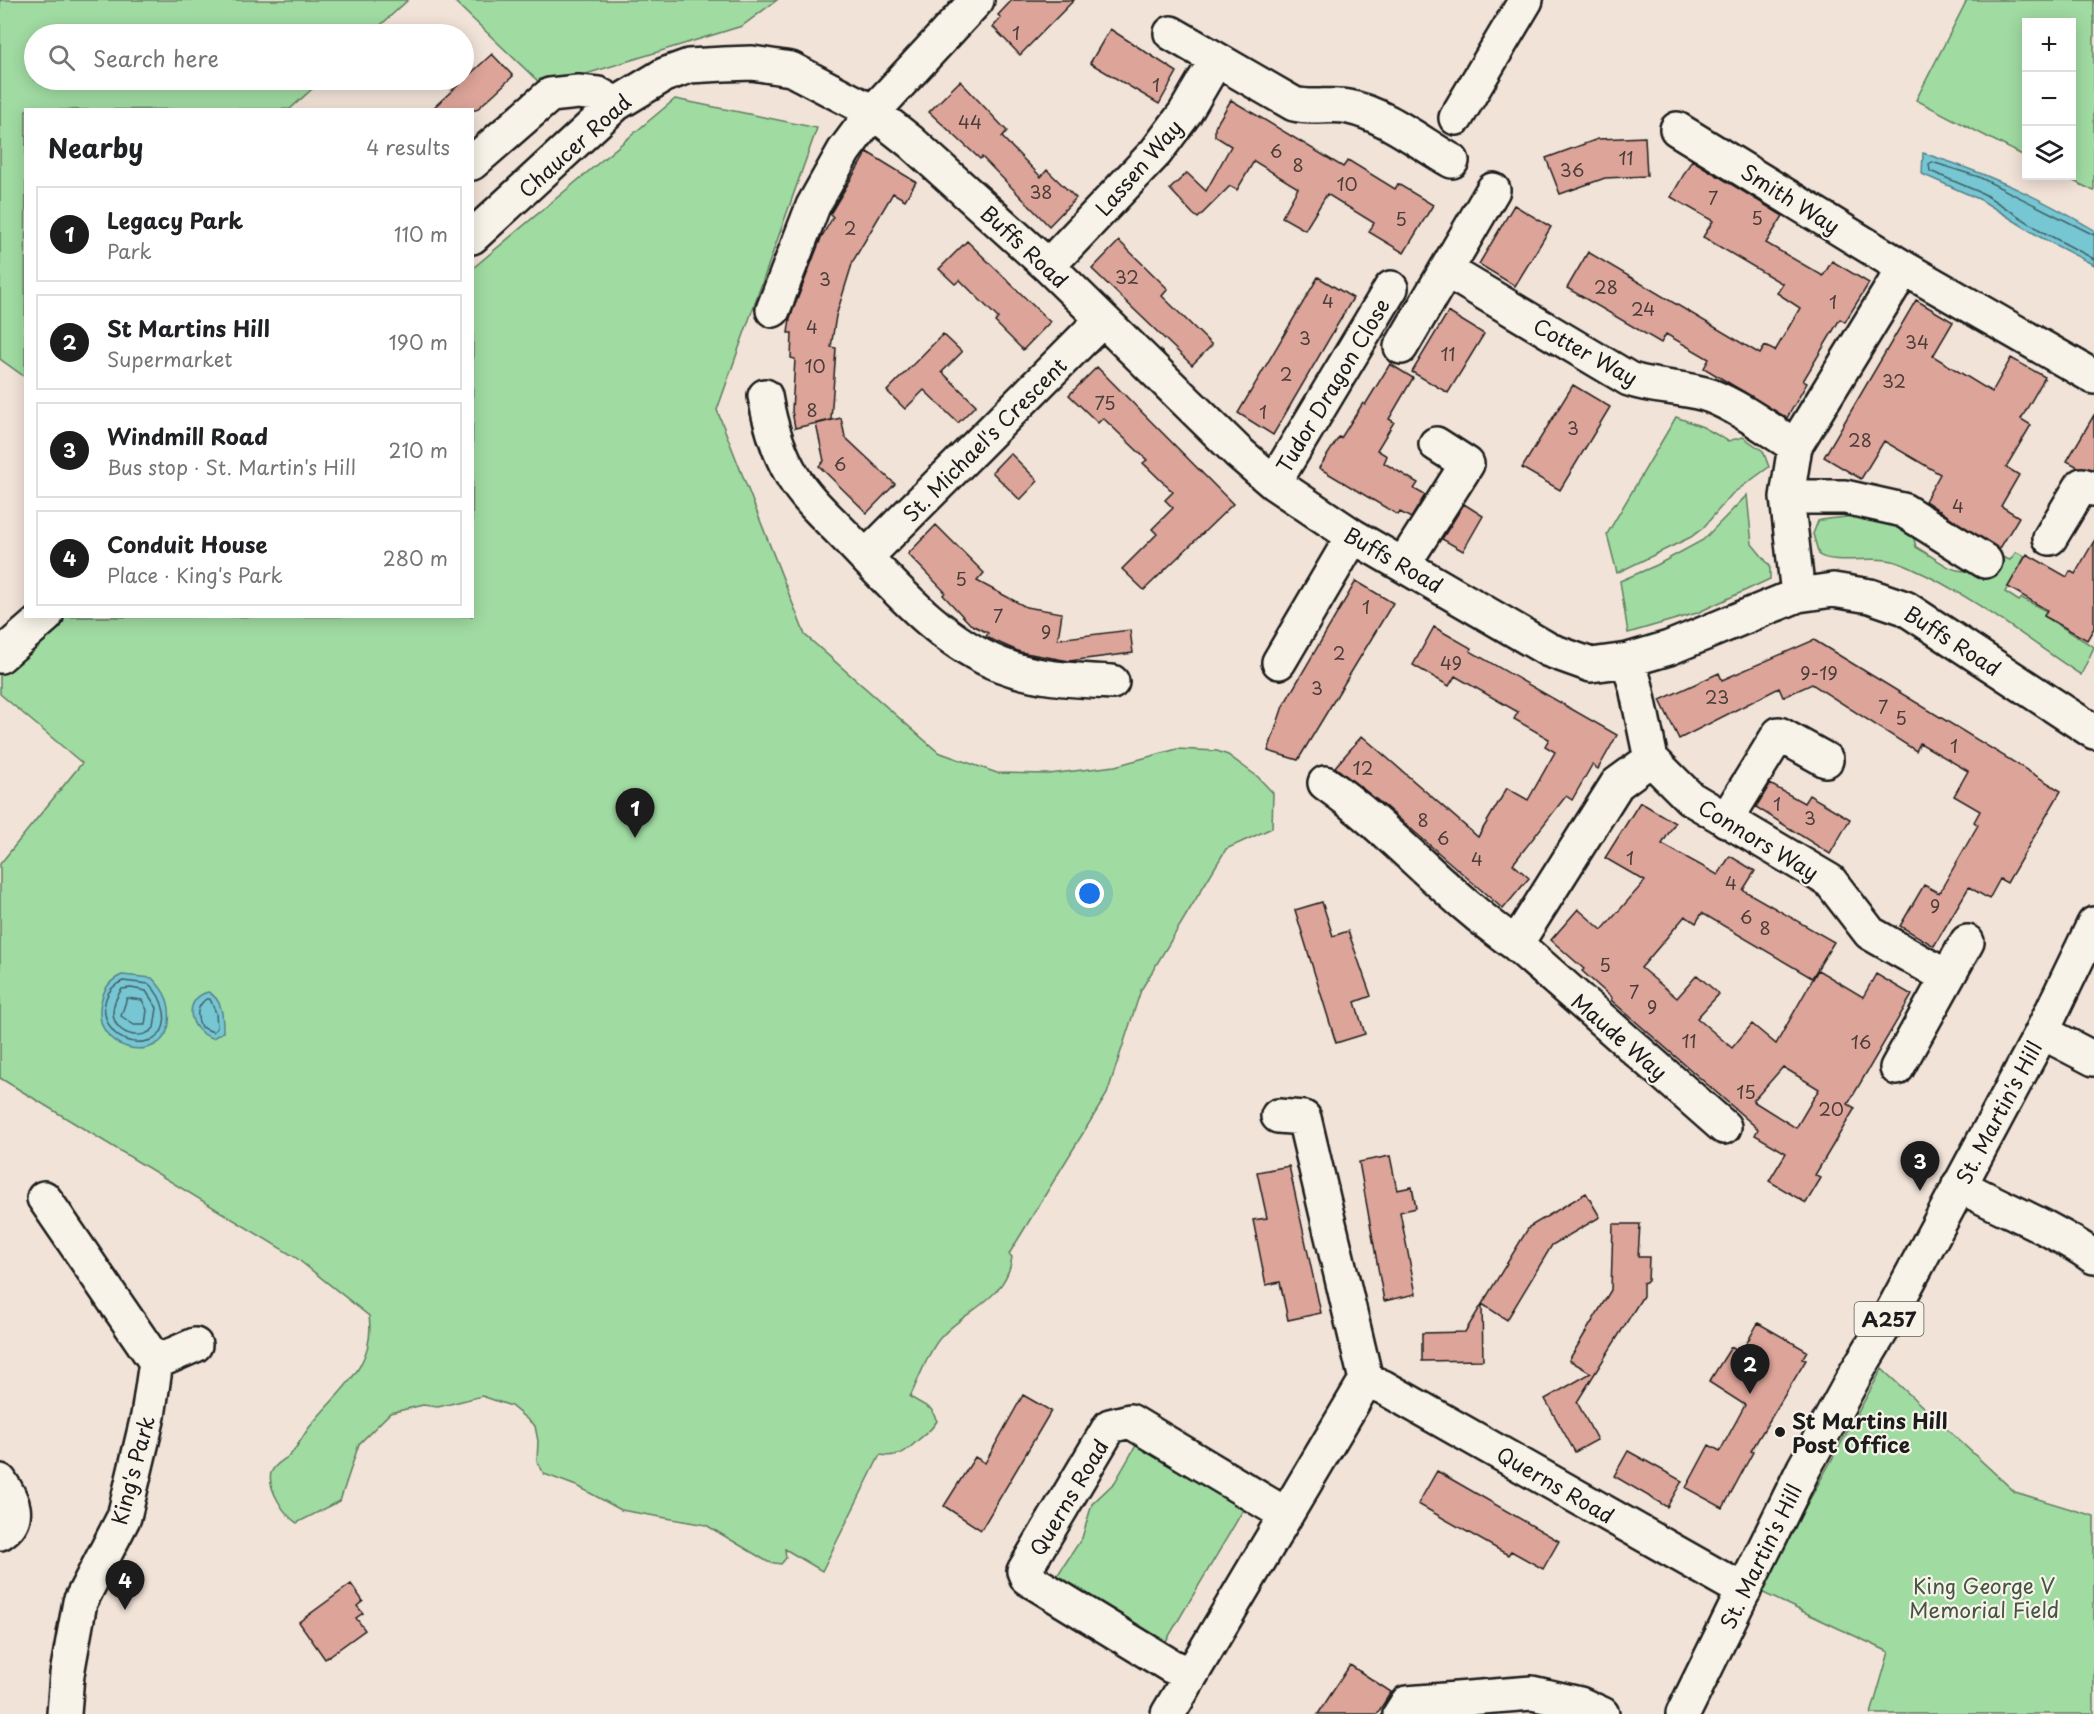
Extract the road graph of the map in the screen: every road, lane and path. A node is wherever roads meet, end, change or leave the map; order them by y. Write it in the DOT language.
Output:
graph roads {
  1 [pos="976,0"];
  2 [pos="1526,0"];
  3 [pos="1171,33"];
  4 [pos="1216,60"];
  5 [pos="791,69"];
  6 [pos="616,104"];
  7 [pos="873,112"];
  8 [pos="1456,118"];
  9 [pos="1677,129"];
  10 [pos="474,161"];
  11 [pos="1452,161"];
  12 [pos="1493,189"];
  13 [pos="474,235"];
  14 [pos="1048,266"];
  15 [pos="1904,268"];
  16 [pos="1446,270"];
  17 [pos="1391,288"];
  18 [pos="773,310"];
  19 [pos="1102,320"];
  20 [pos="1401,347"];
  21 [pos="2094,377"];
  22 [pos="765,396"];
  23 [pos="1436,444"];
  24 [pos="1795,446"];
  25 [pos="1274,483"];
  26 [pos="2094,489"];
  27 [pos="1787,497"];
  28 [pos="1353,536"];
  29 [pos="2050,537"];
  30 [pos="866,557"];
  31 [pos="1985,561"];
  32 [pos="1403,565"];
  33 [pos="1798,595"];
  34 [pos="44,618"];
  35 [pos="0,656"];
  36 [pos="1628,660"];
  37 [pos="1280,662"];
  38 [pos="1112,682"];
  39 [pos="2094,732"];
  40 [pos="1651,759"];
  41 [pos="1826,760"];
  42 [pos="1325,783"];
  43 [pos="1726,820"];
  44 [pos="2094,924"];
  45 [pos="1967,942"];
  46 [pos="1516,944"];
  47 [pos="1947,977"];
  48 [pos="2042,1032"];
  49 [pos="2094,1059"];
  50 [pos="1897,1068"];
  51 [pos="1278,1116"];
  52 [pos="1724,1127"];
  53 [pos="1959,1185"];
  54 [pos="44,1198"];
  55 [pos="2094,1257"];
  56 [pos="195,1345"];
  57 [pos="156,1362"];
  58 [pos="1366,1380"];
  59 [pos="0,1481"];
  60 [pos="1285,1514"];
  61 [pos="0,1533"];
  62 [pos="1744,1591"];
  63 [pos="1191,1674"];
  64 [pos="64,1714"];
  65 [pos="1168,1714"];
  66 [pos="1400,1714"];
  67 [pos="1602,1714"];
  68 [pos="1683,1714"];
  1 -- 7 [label="street"];
  2 -- 8 [label="street"];
  3 -- 4 [label="street"];
  4 -- 11 [label="street"];
  4 -- 14 [label="street, Lassen Way"];
  5 -- 6 [label="street, Chaucer Road"];
  5 -- 7 [label="street, Buffs Road"];
  6 -- 10 [label="street"];
  6 -- 13 [label="street, Chaucer Road"];
  7 -- 14 [label="street, Buffs Road"];
  7 -- 18 [label="street"];
  9 -- 15 [label="street, Smith Way"];
  12 -- 16 [label="street"];
  14 -- 19 [label="street, Buffs Road"];
  15 -- 21 [label="street, Smith Way"];
  15 -- 24 [label="street"];
  16 -- 20 [label="street"];
  16 -- 24 [label="street, Cotter Way"];
  17 -- 25 [label="street, Tudor Dragon Close"];
  19 -- 25 [label="street, Buffs Road"];
  19 -- 30 [label="street, St. Michael's Crescent"];
  22 -- 30 [label="street"];
  23 -- 32 [label="street"];
  24 -- 27 [label="street"];
  25 -- 28 [label="street, Buffs Road"];
  26 -- 29 [label="street"];
  27 -- 31 [label="street"];
  27 -- 33 [label="street"];
  28 -- 32 [label="street, Buffs Road"];
  28 -- 37 [label="street"];
  30 -- 38 [label="street"];
  32 -- 36 [label="street, Buffs Road"];
  33 -- 36 [label="street, Buffs Road"];
  33 -- 39 [label="street, Buffs Road"];
  34 -- 35 [label="street"];
  36 -- 40 [label="street"];
  40 -- 43 [label="street, Connors Way"];
  40 -- 46 [label="street"];
  41 -- 43 [label="street"];
  42 -- 46 [label="street, Maude Way"];
  43 -- 47 [label="street, Connors Way"];
  44 -- 48 [label="street, St. Martin's Hill / A257"];
  45 -- 47 [label="street"];
  46 -- 52 [label="street, Maude Way"];
  47 -- 50 [label="street"];
  48 -- 49 [label="street"];
  48 -- 53 [label="street, St. Martin's Hill / A257"];
  51 -- 58 [label="street"];
  53 -- 55 [label="street"];
  53 -- 62 [label="street, St. Martin's Hill / A257"];
  54 -- 57 [label="street"];
  56 -- 57 [label="street"];
  57 -- 64 [label="street, King's Park"];
  58 -- 60 [label="street"];
  58 -- 62 [label="street, Querns Road"];
  59 -- 61 [label="street"];
  60 -- 63 [label="street"];
  60 -- 63 [label="street, Querns Road"];
  62 -- 68 [label="street, St. Martin's Hill / A257"];
  63 -- 65 [label="street"];
  66 -- 67 [label="street"];
}
